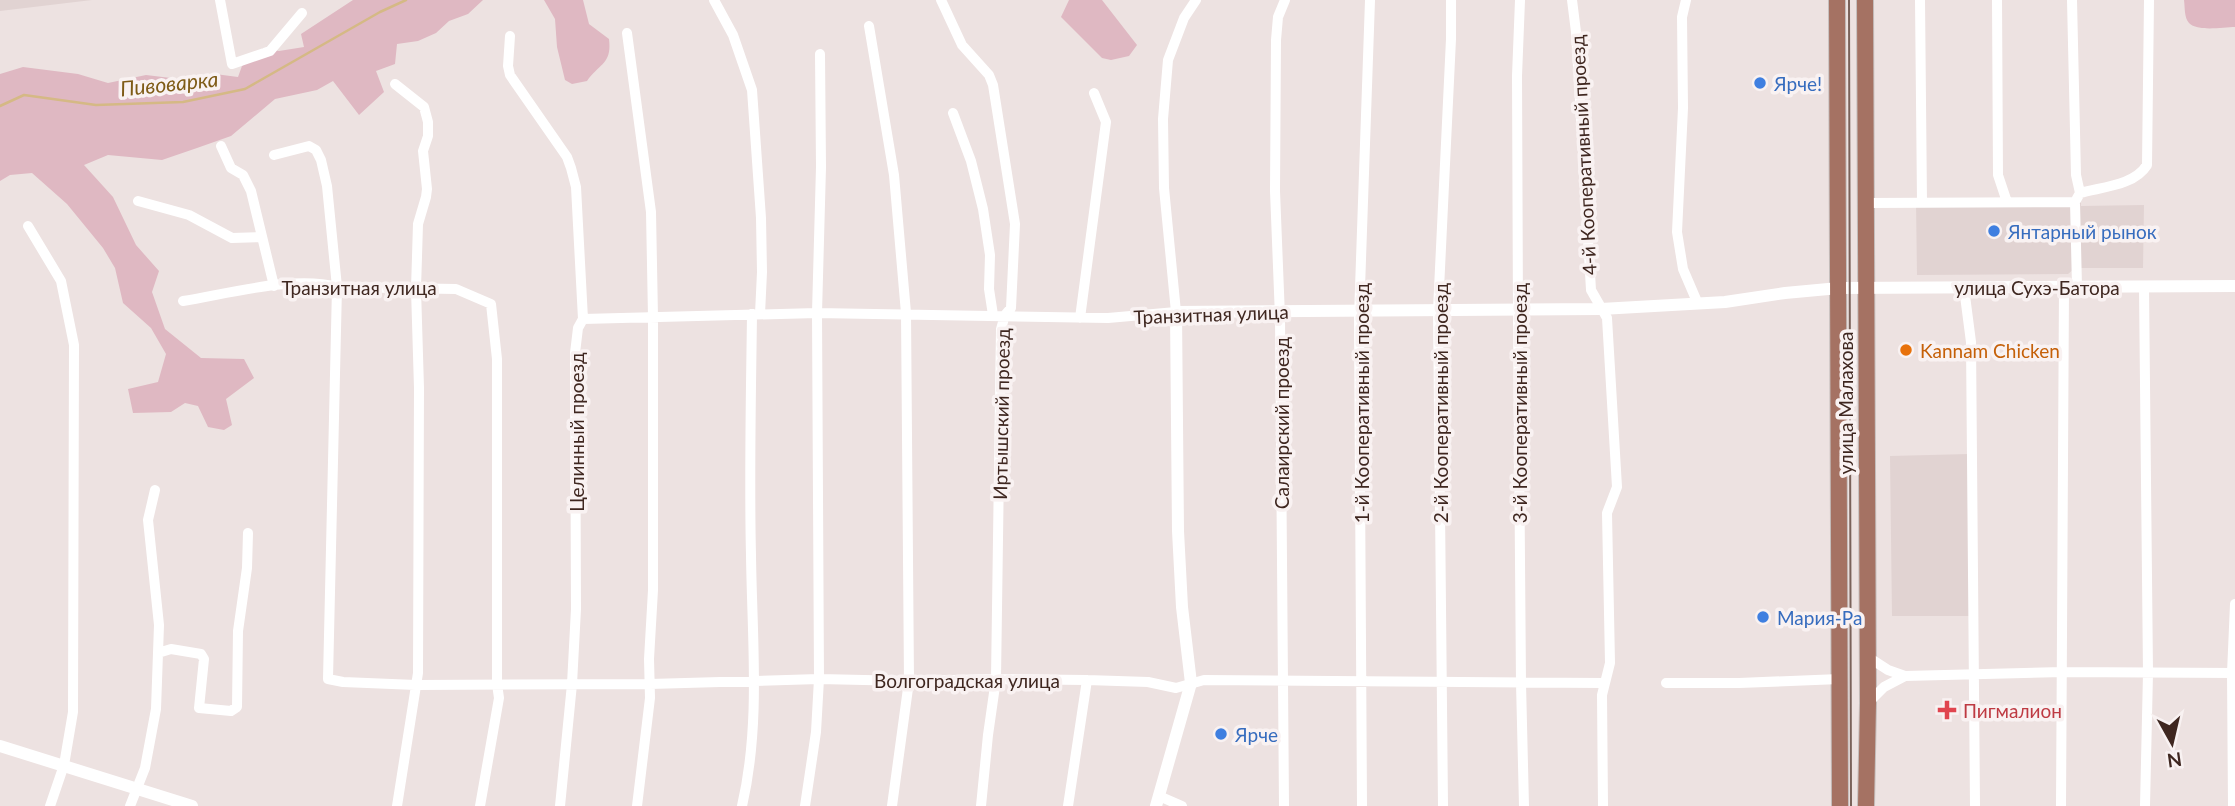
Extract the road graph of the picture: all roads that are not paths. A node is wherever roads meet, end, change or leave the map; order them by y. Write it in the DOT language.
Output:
graph roads {
  1 [pos="220,0"];
  2 [pos="714,0"];
  3 [pos="941,0"];
  4 [pos="1196,0"];
  5 [pos="1285,0"];
  6 [pos="1370,0"];
  7 [pos="1451,0"];
  8 [pos="1520,0"];
  9 [pos="1572,0"];
  10 [pos="1686,0"];
  11 [pos="1838,0"];
  12 [pos="1865,0"];
  13 [pos="1920,0"];
  14 [pos="1997,0"];
  15 [pos="2072,0"];
  16 [pos="2149,0"];
  17 [pos="302,13"];
  18 [pos="869,26"];
  19 [pos="628,33"];
  20 [pos="510,36"];
  21 [pos="820,54"];
  22 [pos="395,84"];
  23 [pos="1838,90"];
  24 [pos="1865,90"];
  25 [pos="1094,93"];
  26 [pos="953,113"];
  27 [pos="220,146"];
  28 [pos="274,155"];
  29 [pos="2077,197"];
  30 [pos="138,201"];
  31 [pos="1922,202"];
  32 [pos="2007,202"];
  33 [pos="1866,203"];
  34 [pos="29,226"];
  35 [pos="261,237"];
  36 [pos="274,286"];
  37 [pos="2235,286"];
  38 [pos="337,287"];
  39 [pos="2070,287"];
  40 [pos="2144,287"];
  41 [pos="1839,288"];
  42 [pos="1866,288"];
  43 [pos="1964,288"];
  44 [pos="416,289"];
  45 [pos="183,301"];
  46 [pos="1698,304"];
  47 [pos="1601,309"];
  48 [pos="1438,310"];
  49 [pos="1518,310"];
  50 [pos="1279,311"];
  51 [pos="1360,311"];
  52 [pos="1176,312"];
  53 [pos="817,313"];
  54 [pos="906,313"];
  55 [pos="756,314"];
  56 [pos="999,315"];
  57 [pos="653,317"];
  58 [pos="1080,318"];
  59 [pos="583,319"];
  60 [pos="155,490"];
  61 [pos="248,533"];
  62 [pos="2235,604"];
  63 [pos="158,653"];
  64 [pos="1868,657"];
  65 [pos="2063,672"];
  66 [pos="1975,673"];
  67 [pos="2148,673"];
  68 [pos="2234,673"];
  69 [pos="1905,676"];
  70 [pos="1840,678"];
  71 [pos="818,679"];
  72 [pos="996,679"];
  73 [pos="1087,680"];
  74 [pos="754,681"];
  75 [pos="909,681"];
  76 [pos="1282,681"];
  77 [pos="1442,681"];
  78 [pos="1361,682"];
  79 [pos="1521,682"];
  80 [pos="1191,683"];
  81 [pos="1604,683"];
  82 [pos="1666,683"];
  83 [pos="497,684"];
  84 [pos="572,684"];
  85 [pos="650,684"];
  86 [pos="416,685"];
  87 [pos="1868,703"];
  88 [pos="0,746"];
  89 [pos="64,765"];
  90 [pos="137,788"];
  91 [pos="1157,801"];
  92 [pos="50,806"];
  93 [pos="130,806"];
  94 [pos="192,806"];
  95 [pos="397,806"];
  96 [pos="480,806"];
  97 [pos="560,806"];
  98 [pos="637,806"];
  99 [pos="742,806"];
  100 [pos="805,806"];
  101 [pos="892,806"];
  102 [pos="981,806"];
  103 [pos="1068,806"];
  104 [pos="1182,806"];
  105 [pos="1284,806"];
  106 [pos="1362,806"];
  107 [pos="1443,806"];
  108 [pos="1524,806"];
  109 [pos="1604,806"];
  110 [pos="1840,806"];
  111 [pos="1867,806"];
  112 [pos="1975,806"];
  113 [pos="2061,806"];
  114 [pos="2145,806"];
  115 [pos="2234,806"];
  1 -- 17 [label="street"];
  2 -- 55 [label="street"];
  3 -- 56 [label="street, Иртышский проезд"];
  4 -- 52 [label="street"];
  5 -- 50 [label="street, Салаирский проезд"];
  6 -- 51 [label="street, 1-й Кооперативный проезд"];
  7 -- 48 [label="street, 2-й Кооперативный проезд"];
  8 -- 49 [label="street, 3-й Кооперативный проезд"];
  9 -- 47 [label="street, 4-й Кооперативный проезд"];
  10 -- 46 [label="street"];
  11 -- 23 [label="main road, улица Малахова"];
  12 -- 24 [label="main road, улица Малахова"];
  13 -- 31 [label="street"];
  14 -- 32 [label="street"];
  15 -- 29 [label="street"];
  16 -- 29 [label="street"];
  18 -- 54 [label="street"];
  19 -- 57 [label="street"];
  20 -- 59 [label="street, Целинный проезд"];
  21 -- 53 [label="street"];
  22 -- 44 [label="street"];
  23 -- 24 [label="main road"];
  23 -- 41 [label="main road, улица Малахова"];
  24 -- 33 [label="main road, улица Малахова"];
  25 -- 58 [label="street"];
  26 -- 56 [label="street, Иртышский проезд"];
  27 -- 35 [label="street"];
  28 -- 38 [label="street"];
  29 -- 32 [label="street"];
  29 -- 39 [label="street"];
  30 -- 35 [label="street"];
  31 -- 32 [label="street"];
  31 -- 33 [label="street"];
  33 -- 42 [label="main road, улица Малахова"];
  34 -- 89 [label="street"];
  35 -- 36 [label="street"];
  36 -- 38 [label="street, Транзитная улица"];
  36 -- 45 [label="street, Транзитная улица"];
  37 -- 40 [label="street, улица Сухэ-Батора"];
  38 -- 44 [label="street, Транзитная улица"];
  38 -- 86 [label="street, Волгоградская улица"];
  39 -- 40 [label="street, улица Сухэ-Батора"];
  39 -- 43 [label="street, улица Сухэ-Батора"];
  39 -- 65 [label="street"];
  40 -- 67 [label="street"];
  41 -- 42 [label="street, улица Сухэ-Батора"];
  41 -- 46 [label="street, Транзитная улица"];
  41 -- 70 [label="main road, улица Малахова"];
  42 -- 43 [label="street, улица Сухэ-Батора"];
  42 -- 64 [label="main road, улица Малахова"];
  43 -- 66 [label="street"];
  44 -- 83 [label="street, Транзитная улица"];
  44 -- 86 [label="street"];
  46 -- 47 [label="street, Транзитная улица"];
  47 -- 49 [label="street, Транзитная улица"];
  47 -- 81 [label="street, 4-й Кооперативный проезд"];
  48 -- 49 [label="street, Транзитная улица"];
  48 -- 51 [label="street, Транзитная улица"];
  48 -- 77 [label="street, 2-й Кооперативный проезд"];
  49 -- 79 [label="street, 3-й Кооперативный проезд"];
  50 -- 51 [label="street, Транзитная улица"];
  50 -- 52 [label="street, Транзитная улица"];
  50 -- 76 [label="street, Салаирский проезд"];
  51 -- 78 [label="street, 1-й Кооперативный проезд"];
  52 -- 58 [label="street, Транзитная улица"];
  52 -- 80 [label="street"];
  53 -- 54 [label="street, Транзитная улица"];
  53 -- 55 [label="street, Транзитная улица"];
  53 -- 71 [label="street"];
  54 -- 56 [label="street, Транзитная улица"];
  54 -- 75 [label="street"];
  55 -- 57 [label="street, Транзитная улица"];
  55 -- 74 [label="street"];
  56 -- 58 [label="street, Транзитная улица"];
  56 -- 72 [label="street, Иртышский проезд"];
  57 -- 59 [label="street, Транзитная улица"];
  57 -- 85 [label="street"];
  59 -- 84 [label="street, Целинный проезд"];
  60 -- 63 [label="street"];
  61 -- 63 [label="street"];
  62 -- 68 [label="street"];
  63 -- 90 [label="street"];
  64 -- 69 [label="street"];
  64 -- 87 [label="main road, улица Малахова"];
  65 -- 66 [label="street"];
  65 -- 67 [label="street"];
  65 -- 113 [label="street"];
  66 -- 69 [label="street"];
  66 -- 112 [label="street"];
  67 -- 68 [label="street"];
  67 -- 114 [label="street"];
  68 -- 115 [label="street"];
  69 -- 87 [label="street"];
  70 -- 82 [label="street"];
  70 -- 110 [label="main road, улица Малахова"];
  71 -- 74 [label="street, Волгоградская улица"];
  71 -- 75 [label="street, Волгоградская улица"];
  71 -- 100 [label="street"];
  72 -- 73 [label="street, Волгоградская улица"];
  72 -- 75 [label="street, Волгоградская улица"];
  72 -- 102 [label="street, Иртышский проезд"];
  73 -- 80 [label="street, Волгоградская улица"];
  73 -- 103 [label="street"];
  74 -- 85 [label="street, Волгоградская улица"];
  74 -- 99 [label="street"];
  75 -- 101 [label="street"];
  76 -- 78 [label="street, Волгоградская улица"];
  76 -- 80 [label="street, Волгоградская улица"];
  76 -- 105 [label="street, Салаирский проезд"];
  77 -- 78 [label="street, Волгоградская улица"];
  77 -- 79 [label="street, Волгоградская улица"];
  77 -- 107 [label="street, 2-й Кооперативный проезд"];
  78 -- 106 [label="street, 1-й Кооперативный проезд"];
  79 -- 81 [label="street, Волгоградская улица"];
  79 -- 108 [label="street, 3-й Кооперативный проезд"];
  80 -- 91 [label="street"];
  81 -- 109 [label="street, 4-й Кооперативный проезд"];
  83 -- 84 [label="street, Волгоградская улица"];
  83 -- 86 [label="street, Волгоградская улица"];
  83 -- 96 [label="street"];
  84 -- 85 [label="street, Волгоградская улица"];
  84 -- 97 [label="street, Целинный проезд"];
  85 -- 98 [label="street"];
  86 -- 95 [label="street"];
  87 -- 111 [label="main road, улица Малахова"];
  88 -- 89 [label="street"];
  89 -- 90 [label="street"];
  89 -- 92 [label="street"];
  90 -- 93 [label="street"];
  90 -- 94 [label="street"];
  91 -- 104 [label="street"];
}
